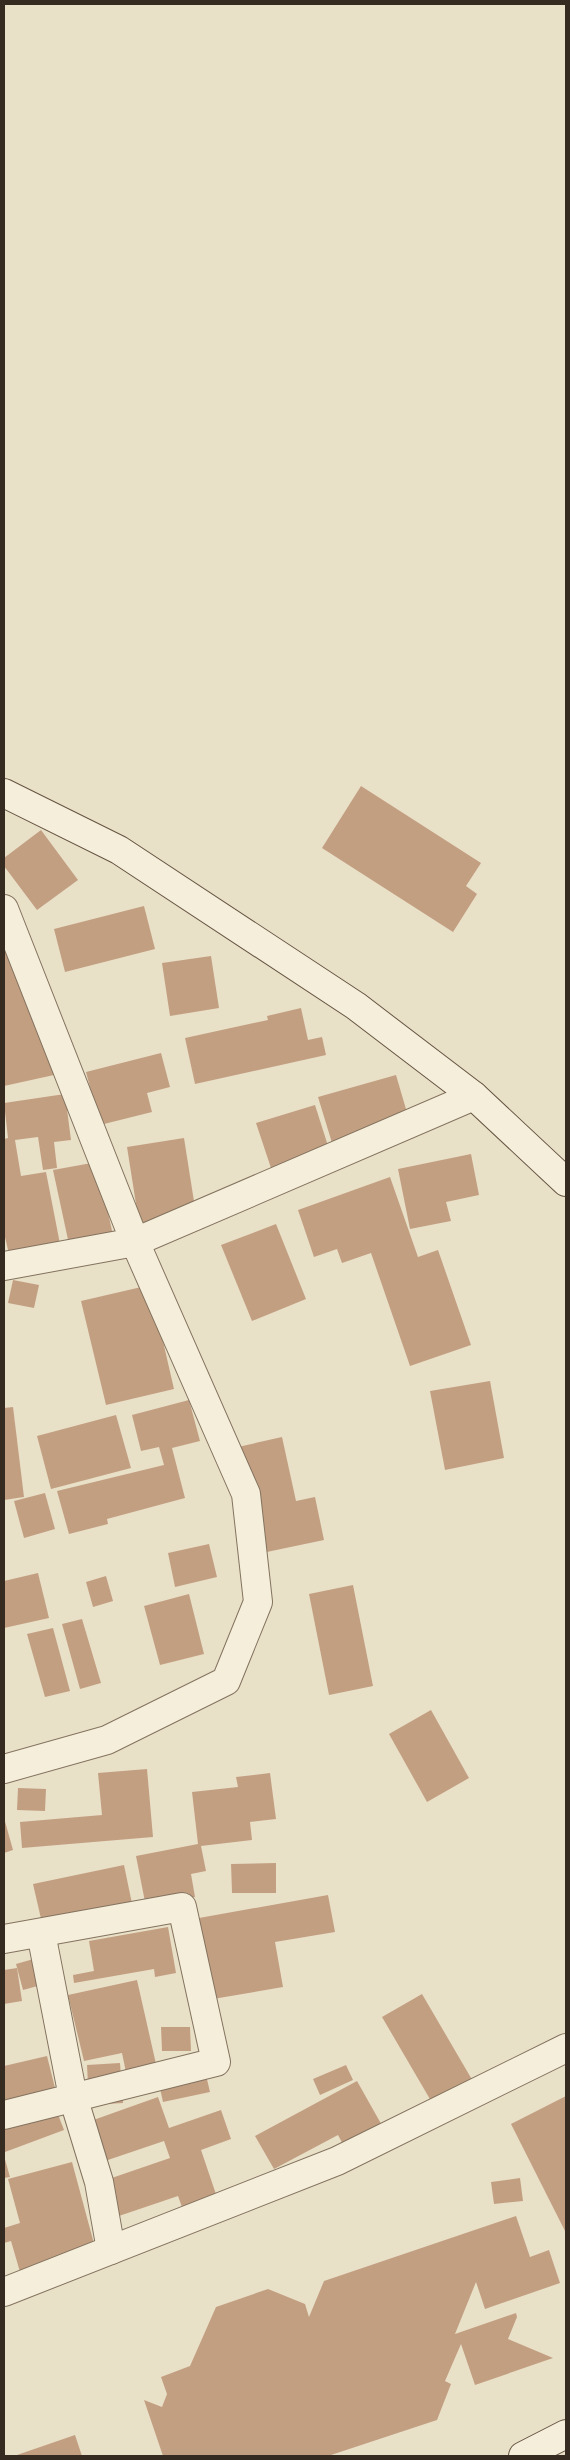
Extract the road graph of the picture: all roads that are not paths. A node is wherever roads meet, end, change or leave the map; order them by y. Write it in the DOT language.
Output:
graph roads {
  1 [pos="4,793"];
  2 [pos="4,909"];
  3 [pos="474,1096"];
  4 [pos="566,1182"];
  5 [pos="135,1242"];
  6 [pos="4,1266"];
  7 [pos="4,1768"];
  8 [pos="41,1933"];
  9 [pos="4,1939"];
  10 [pos="566,2048"];
  11 [pos="73,2097"];
  12 [pos="4,2115"];
  13 [pos="111,2250"];
  14 [pos="4,2292"];
  15 [pos="566,2434"];
  16 [pos="523,2456"];
  1 -- 3 [label="street"];
  2 -- 5 [label="street"];
  3 -- 4 [label="street"];
  3 -- 5 [label="street"];
  5 -- 6 [label="street"];
  5 -- 7 [label="street"];
  8 -- 9 [label="street"];
  8 -- 11 [label="street"];
  8 -- 11 [label="street"];
  10 -- 13 [label="street"];
  11 -- 12 [label="street"];
  11 -- 13 [label="street"];
  13 -- 14 [label="street"];
  15 -- 16 [label="street"];
}
